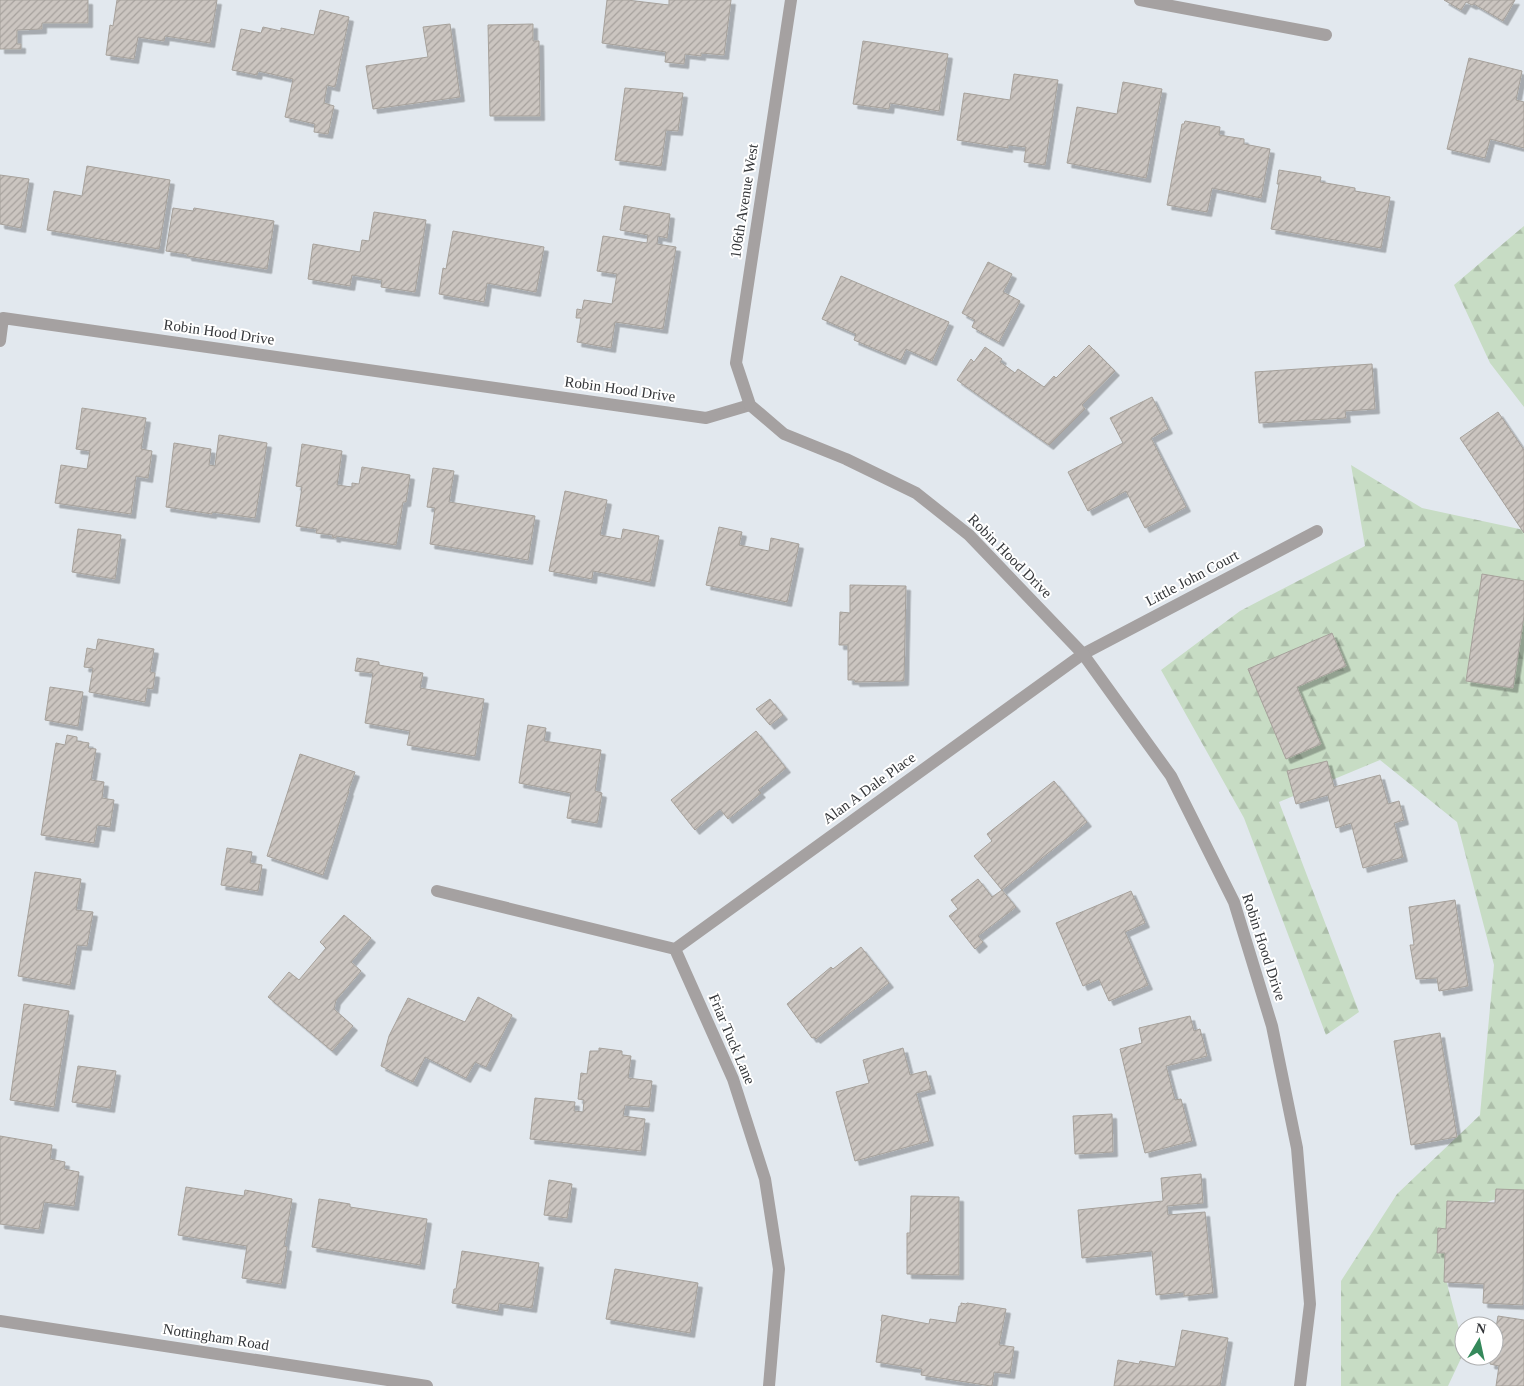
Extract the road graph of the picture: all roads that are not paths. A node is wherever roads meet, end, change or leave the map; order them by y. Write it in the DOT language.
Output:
graph roads {
  1 [pos="791,0"];
  2 [pos="1140,0"];
  3 [pos="1326,35"];
  4 [pos="0,340"];
  5 [pos="750,405"];
  6 [pos="1316,531"];
  7 [pos="1082,654"];
  8 [pos="437,891"];
  9 [pos="675,948"];
  10 [pos="0,1321"];
  11 [pos="427,1386"];
  12 [pos="769,1386"];
  13 [pos="1300,1386"];
  1 -- 5 [label="street, 106th Avenue West"];
  2 -- 3 [label="street"];
  4 -- 5 [label="street, Robin Hood Drive"];
  5 -- 7 [label="street, Robin Hood Drive"];
  6 -- 7 [label="street, Little John Court"];
  7 -- 9 [label="street, Alan A Dale Place"];
  7 -- 13 [label="street, Robin Hood Drive"];
  8 -- 9 [label="street"];
  9 -- 12 [label="street, Friar Tuck Lane"];
  10 -- 11 [label="street, Nottingham Road"];
}
